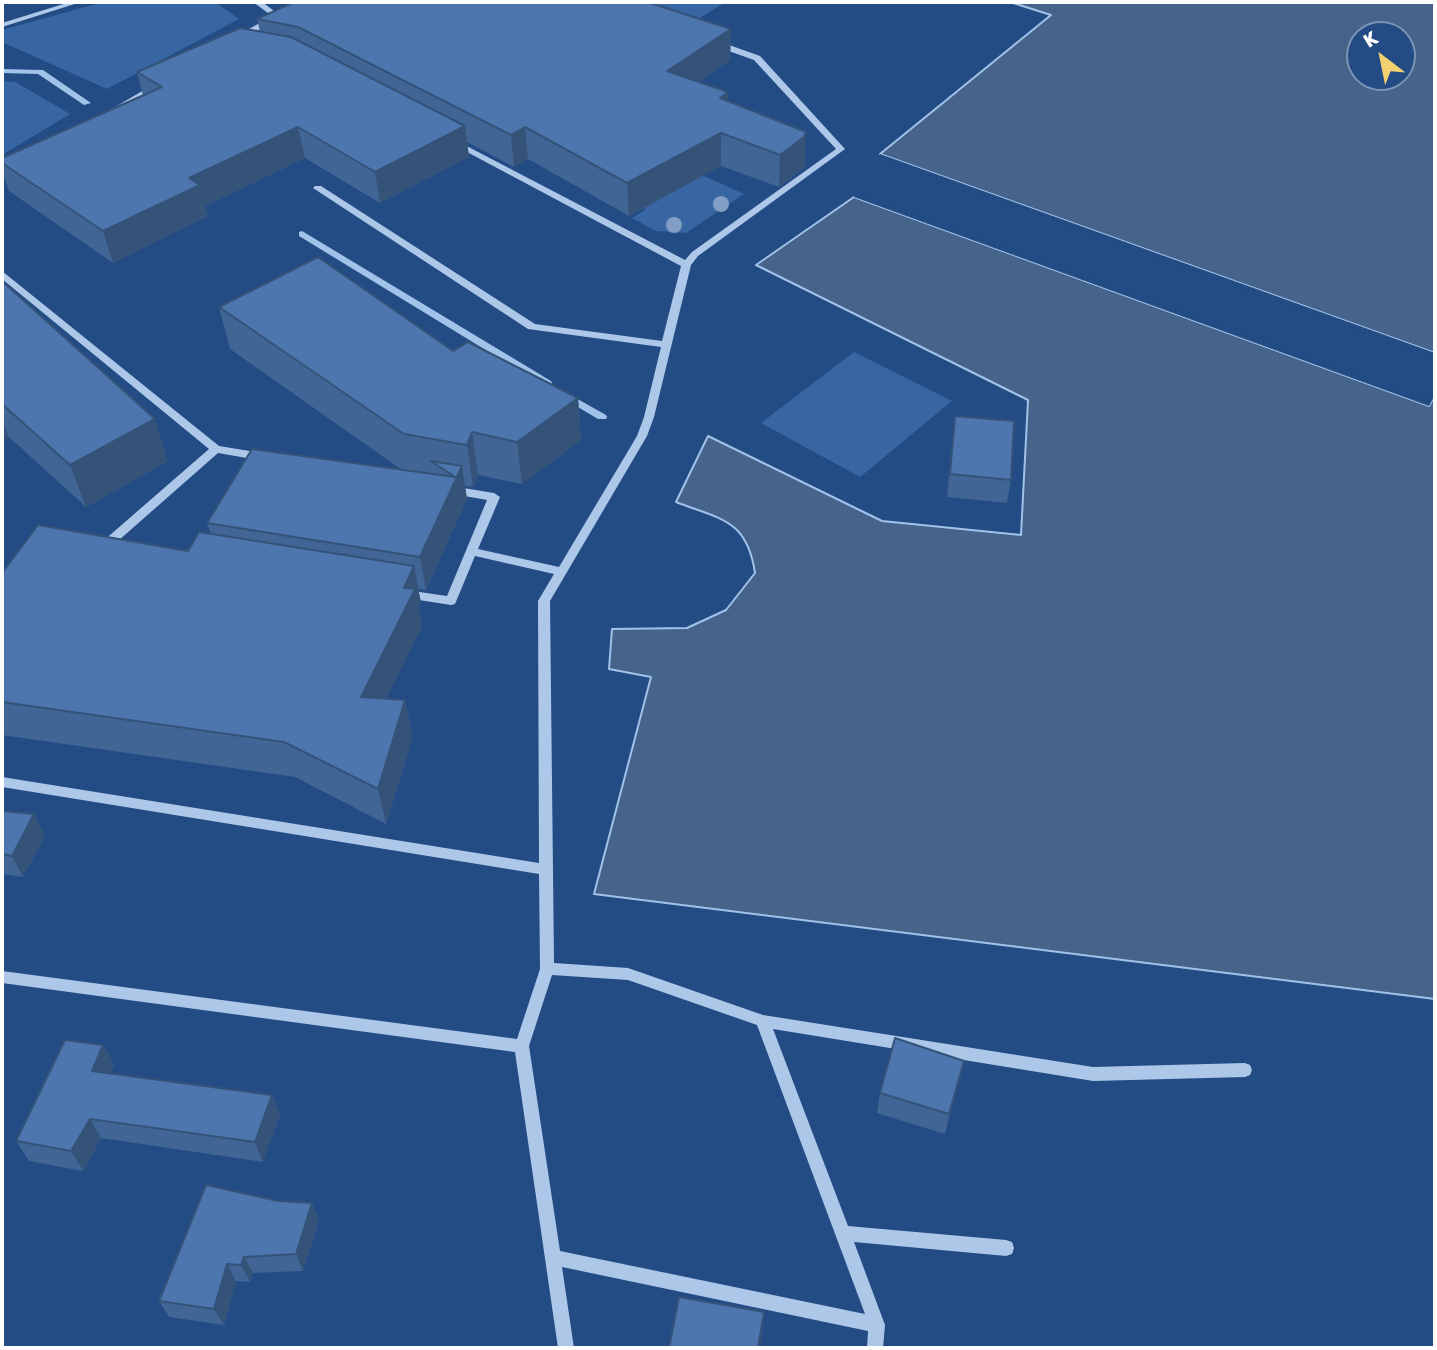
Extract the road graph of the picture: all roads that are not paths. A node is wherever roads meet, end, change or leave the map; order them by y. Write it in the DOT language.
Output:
graph roads {
  1 [pos="76,2"];
  2 [pos="257,2"];
  3 [pos="2,25"];
  4 [pos="704,39"];
  5 [pos="233,42"];
  6 [pos="164,82"];
  7 [pos="106,115"];
  8 [pos="444,138"];
  9 [pos="318,188"];
  10 [pos="686,265"];
  11 [pos="2,274"];
  12 [pos="667,345"];
  13 [pos="216,449"];
  14 [pos="280,460"];
  15 [pos="439,488"];
  16 [pos="119,547"];
  17 [pos="472,552"];
  18 [pos="560,571"];
  19 [pos="398,592"];
  20 [pos="2,782"];
  21 [pos="546,870"];
  22 [pos="547,969"];
  23 [pos="2,977"];
  24 [pos="762,1021"];
  25 [pos="522,1046"];
  26 [pos="1245,1070"];
  27 [pos="842,1233"];
  28 [pos="1006,1248"];
  29 [pos="553,1257"];
  30 [pos="877,1325"];
  31 [pos="566,1348"];
  32 [pos="875,1348"];
  1 -- 3 [label="street"];
  2 -- 5 [label="street"];
  4 -- 10 [label="street"];
  6 -- 7 [label="street"];
  8 -- 10 [label="street"];
  9 -- 12 [label="street"];
  10 -- 12 [label="street"];
  11 -- 13 [label="street"];
  12 -- 18 [label="street"];
  13 -- 14 [label="street"];
  13 -- 16 [label="street"];
  15 -- 17 [label="street"];
  17 -- 18 [label="street"];
  17 -- 19 [label="street"];
  18 -- 21 [label="street"];
  20 -- 21 [label="street"];
  21 -- 22 [label="street"];
  22 -- 24 [label="street"];
  22 -- 25 [label="street"];
  23 -- 25 [label="street"];
  24 -- 26 [label="street"];
  24 -- 27 [label="street"];
  25 -- 29 [label="street"];
  27 -- 28 [label="street"];
  27 -- 30 [label="street"];
  29 -- 30 [label="street"];
  29 -- 31 [label="street"];
  30 -- 32 [label="street"];
}
